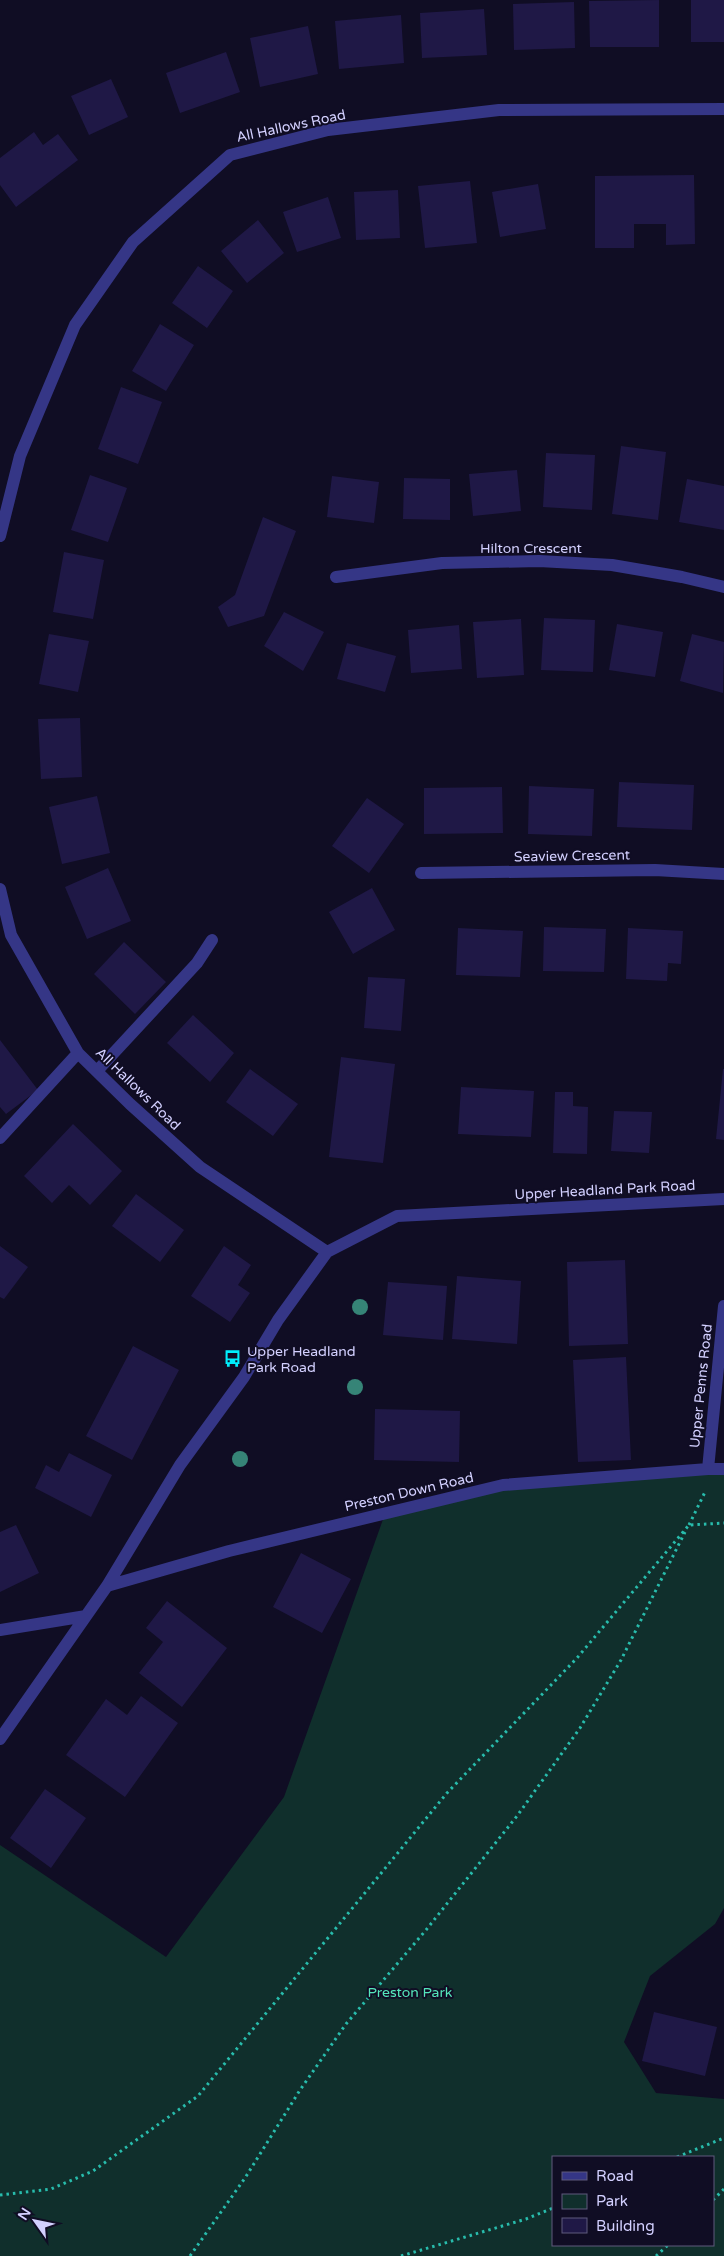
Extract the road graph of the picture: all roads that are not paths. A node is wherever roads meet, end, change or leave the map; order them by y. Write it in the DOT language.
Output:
graph roads {
  1 [pos="724,109"];
  2 [pos="0,536"];
  3 [pos="336,577"];
  4 [pos="724,588"];
  5 [pos="421,873"];
  6 [pos="724,874"];
  7 [pos="0,889"];
  8 [pos="212,940"];
  9 [pos="78,1052"];
  10 [pos="97,1071"];
  11 [pos="0,1138"];
  12 [pos="724,1199"];
  13 [pos="327,1252"];
  14 [pos="724,1306"];
  15 [pos="708,1469"];
  16 [pos="724,1469"];
  17 [pos="107,1586"];
  18 [pos="86,1616"];
  19 [pos="0,1630"];
  20 [pos="0,1739"];
  1 -- 2 [label="street, All Hallows Road"];
  3 -- 4 [label="street, Hilton Crescent"];
  5 -- 6 [label="street, Seaview Crescent"];
  7 -- 9 [label="street, All Hallows Road"];
  8 -- 10 [label="street"];
  9 -- 10 [label="street, All Hallows Road"];
  9 -- 11 [label="street"];
  10 -- 13 [label="street, All Hallows Road"];
  12 -- 13 [label="street, Upper Headland Park Road"];
  13 -- 17 [label="street, Upper Headland Park Road"];
  14 -- 15 [label="street, Upper Penns Road"];
  15 -- 16 [label="street, Preston Down Road"];
  15 -- 17 [label="street, Preston Down Road"];
  17 -- 18 [label="street, Upper Headland Park Road"];
  18 -- 19 [label="street"];
  18 -- 20 [label="street, Upper Headland Park Road"];
}
